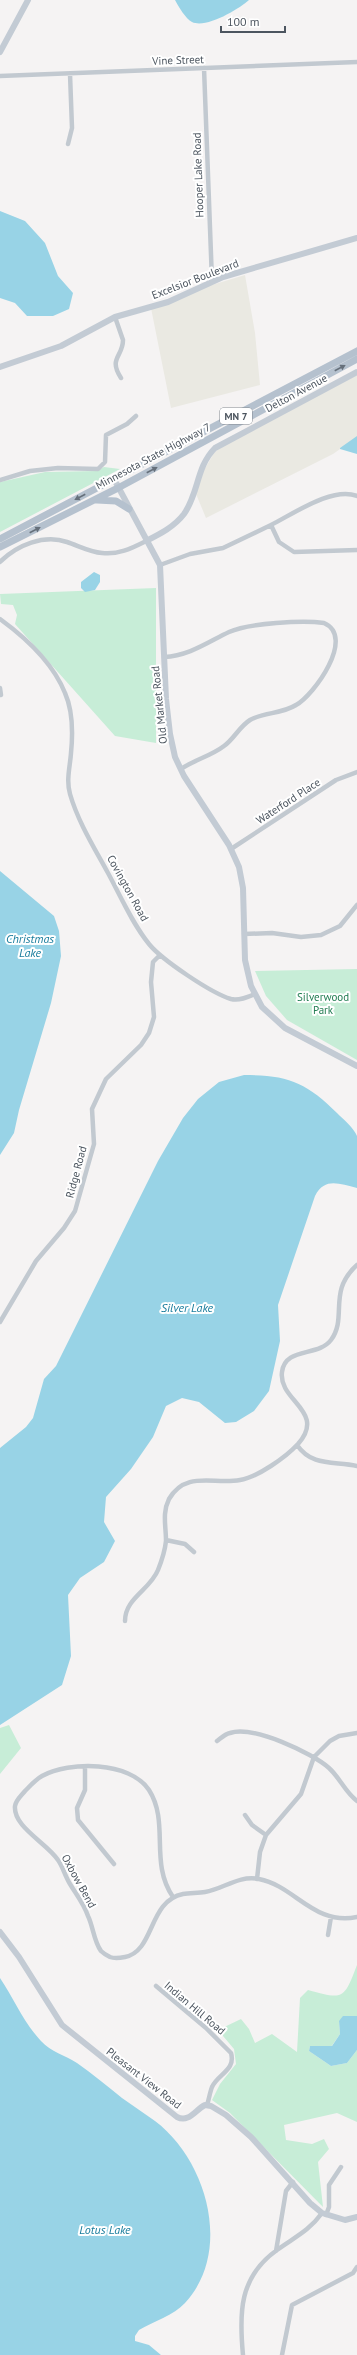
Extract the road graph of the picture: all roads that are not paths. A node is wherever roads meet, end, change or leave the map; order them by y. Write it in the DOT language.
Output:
graph roads {
  1 [pos="28,0"];
  2 [pos="0,52"];
  3 [pos="357,62"];
  4 [pos="204,68"];
  5 [pos="70,74"];
  6 [pos="0,76"];
  7 [pos="68,144"];
  8 [pos="357,238"];
  9 [pos="212,281"];
  10 [pos="114,317"];
  11 [pos="357,352"];
  12 [pos="357,360"];
  13 [pos="0,367"];
  14 [pos="357,372"];
  15 [pos="121,378"];
  16 [pos="136,416"];
  17 [pos="114,479"];
  18 [pos="0,480"];
  19 [pos="118,488"];
  20 [pos="357,496"];
  21 [pos="89,502"];
  22 [pos="129,510"];
  23 [pos="271,525"];
  24 [pos="0,539"];
  25 [pos="146,541"];
  26 [pos="0,547"];
  27 [pos="357,550"];
  28 [pos="0,562"];
  29 [pos="160,565"];
  30 [pos="0,619"];
  31 [pos="164,657"];
  32 [pos="0,688"];
  33 [pos="1,695"];
  34 [pos="181,769"];
  35 [pos="357,772"];
  36 [pos="231,849"];
  37 [pos="357,905"];
  38 [pos="244,934"];
  39 [pos="160,955"];
  40 [pos="255,994"];
  41 [pos="357,1066"];
  42 [pos="357,1265"];
  43 [pos="0,1322"];
  44 [pos="297,1445"];
  45 [pos="357,1466"];
  46 [pos="166,1540"];
  47 [pos="194,1552"];
  48 [pos="125,1621"];
  49 [pos="357,1733"];
  50 [pos="217,1741"];
  51 [pos="314,1757"];
  52 [pos="85,1767"];
  53 [pos="357,1801"];
  54 [pos="245,1815"];
  55 [pos="266,1835"];
  56 [pos="114,1864"];
  57 [pos="256,1879"];
  58 [pos="173,1897"];
  59 [pos="331,1917"];
  60 [pos="357,1917"];
  61 [pos="0,1932"];
  62 [pos="328,1935"];
  63 [pos="156,1986"];
  64 [pos="207,2105"];
  65 [pos="341,2167"];
  66 [pos="293,2182"];
  67 [pos="324,2214"];
  68 [pos="357,2220"];
  69 [pos="276,2251"];
  70 [pos="357,2267"];
  71 [pos="243,2355"];
  72 [pos="282,2355"];
  1 -- 2 [label="street"];
  3 -- 4 [label="street, Vine Street"];
  4 -- 5 [label="street, Vine Street"];
  4 -- 9 [label="street, Hooper Lake Road"];
  5 -- 6 [label="street, Vine Street"];
  5 -- 7 [label="street"];
  8 -- 9 [label="street, Excelsior Boulevard"];
  9 -- 10 [label="street, Excelsior Boulevard"];
  10 -- 13 [label="street, Excelsior Boulevard"];
  10 -- 15 [label="street"];
  11 -- 17 [label="main road, Minnesota State Highway 7 / MN 7"];
  19 -- 12 [label="main road, Minnesota State Highway 7 / MN 7, one-way"];
  14 -- 25 [label="street, Delton Avenue"];
  16 -- 18 [label="street"];
  17 -- 19 [label="street, Old Market Road"];
  17 -- 24 [label="main road, Minnesota State Highway 7 / MN 7, one-way"];
  19 -- 21 [label="main road, Minnesota State Highway 7 / MN 7"];
  19 -- 22 [label="street, Old Market Road"];
  20 -- 23 [label="street"];
  21 -- 22 [label="main road"];
  26 -- 21 [label="main road, Minnesota State Highway 7 / MN 7, one-way"];
  22 -- 25 [label="street, Old Market Road"];
  23 -- 27 [label="street"];
  23 -- 29 [label="street"];
  25 -- 28 [label="street, Delton Avenue"];
  25 -- 29 [label="street, Old Market Road"];
  29 -- 31 [label="street, Old Market Road"];
  30 -- 39 [label="street, Covington Road"];
  31 -- 34 [label="street, Old Market Road"];
  31 -- 34 [label="street"];
  32 -- 33 [label="street"];
  34 -- 36 [label="street, Old Market Road"];
  35 -- 36 [label="street, Waterford Place"];
  36 -- 38 [label="street, Old Market Road"];
  37 -- 38 [label="street"];
  38 -- 40 [label="street, Old Market Road"];
  39 -- 40 [label="street, Covington Road"];
  39 -- 43 [label="street, Ridge Road"];
  40 -- 41 [label="street"];
  42 -- 44 [label="street"];
  44 -- 45 [label="street"];
  44 -- 46 [label="street"];
  46 -- 47 [label="street"];
  46 -- 48 [label="street"];
  49 -- 51 [label="street"];
  50 -- 51 [label="street"];
  51 -- 53 [label="street"];
  51 -- 55 [label="street"];
  52 -- 56 [label="street"];
  52 -- 58 [label="street, Oxbow Bend"];
  52 -- 58 [label="street, Oxbow Bend"];
  54 -- 55 [label="street"];
  55 -- 57 [label="street"];
  57 -- 58 [label="street"];
  57 -- 59 [label="street"];
  59 -- 60 [label="street"];
  59 -- 62 [label="street"];
  61 -- 64 [label="street, Pleasant View Road"];
  63 -- 64 [label="street, Indian Hill Road"];
  64 -- 66 [label="street"];
  65 -- 67 [label="street"];
  66 -- 67 [label="street"];
  66 -- 69 [label="street"];
  67 -- 68 [label="street"];
  67 -- 69 [label="street"];
  69 -- 71 [label="street"];
  70 -- 72 [label="street"];
}
